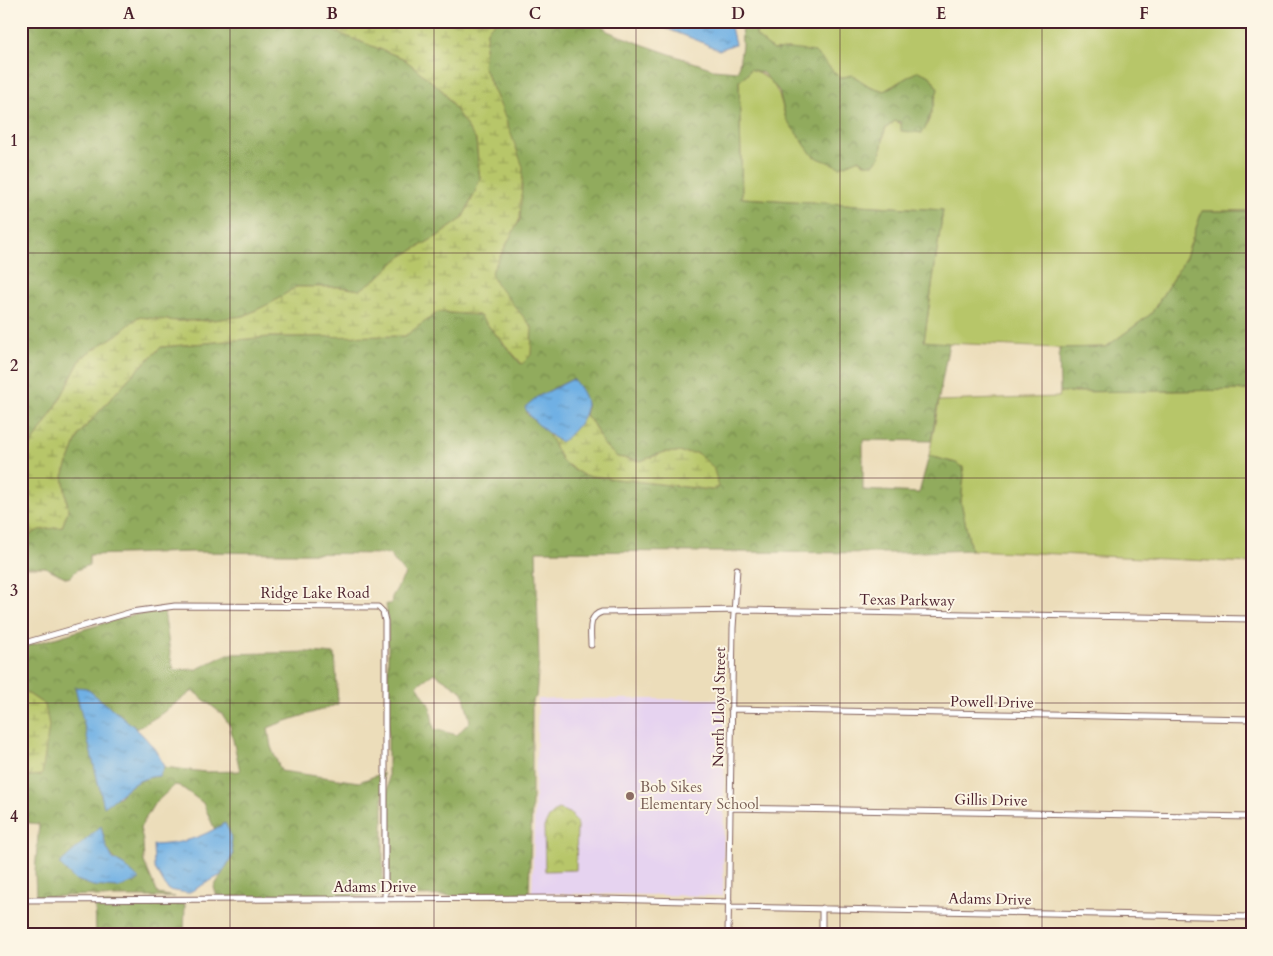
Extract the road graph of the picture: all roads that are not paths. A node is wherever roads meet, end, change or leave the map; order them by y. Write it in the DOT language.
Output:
graph roads {
  1 [pos="737,570"];
  2 [pos="734,611"];
  3 [pos="1252,619"];
  4 [pos="21,644"];
  5 [pos="591,646"];
  6 [pos="731,709"];
  7 [pos="1252,719"];
  8 [pos="731,808"];
  9 [pos="1252,817"];
  10 [pos="385,899"];
  11 [pos="21,900"];
  12 [pos="728,904"];
  13 [pos="822,908"];
  14 [pos="1252,917"];
  15 [pos="728,935"];
  16 [pos="822,935"];
  1 -- 2 [label="street, North Lloyd Street"];
  2 -- 3 [label="street, Texas Parkway"];
  2 -- 5 [label="street, Texas Parkway"];
  2 -- 6 [label="street, North Lloyd Street"];
  4 -- 10 [label="street, Ridge Lake Road"];
  6 -- 7 [label="street, Powell Drive"];
  6 -- 8 [label="street, North Lloyd Street"];
  8 -- 9 [label="street, Gillis Drive"];
  8 -- 12 [label="street, North Lloyd Street"];
  10 -- 11 [label="street, Adams Drive"];
  10 -- 12 [label="street, Adams Drive"];
  12 -- 13 [label="street, Adams Drive"];
  12 -- 15 [label="street, North Lloyd Street"];
  13 -- 14 [label="street, Adams Drive"];
  13 -- 16 [label="street"];
}
